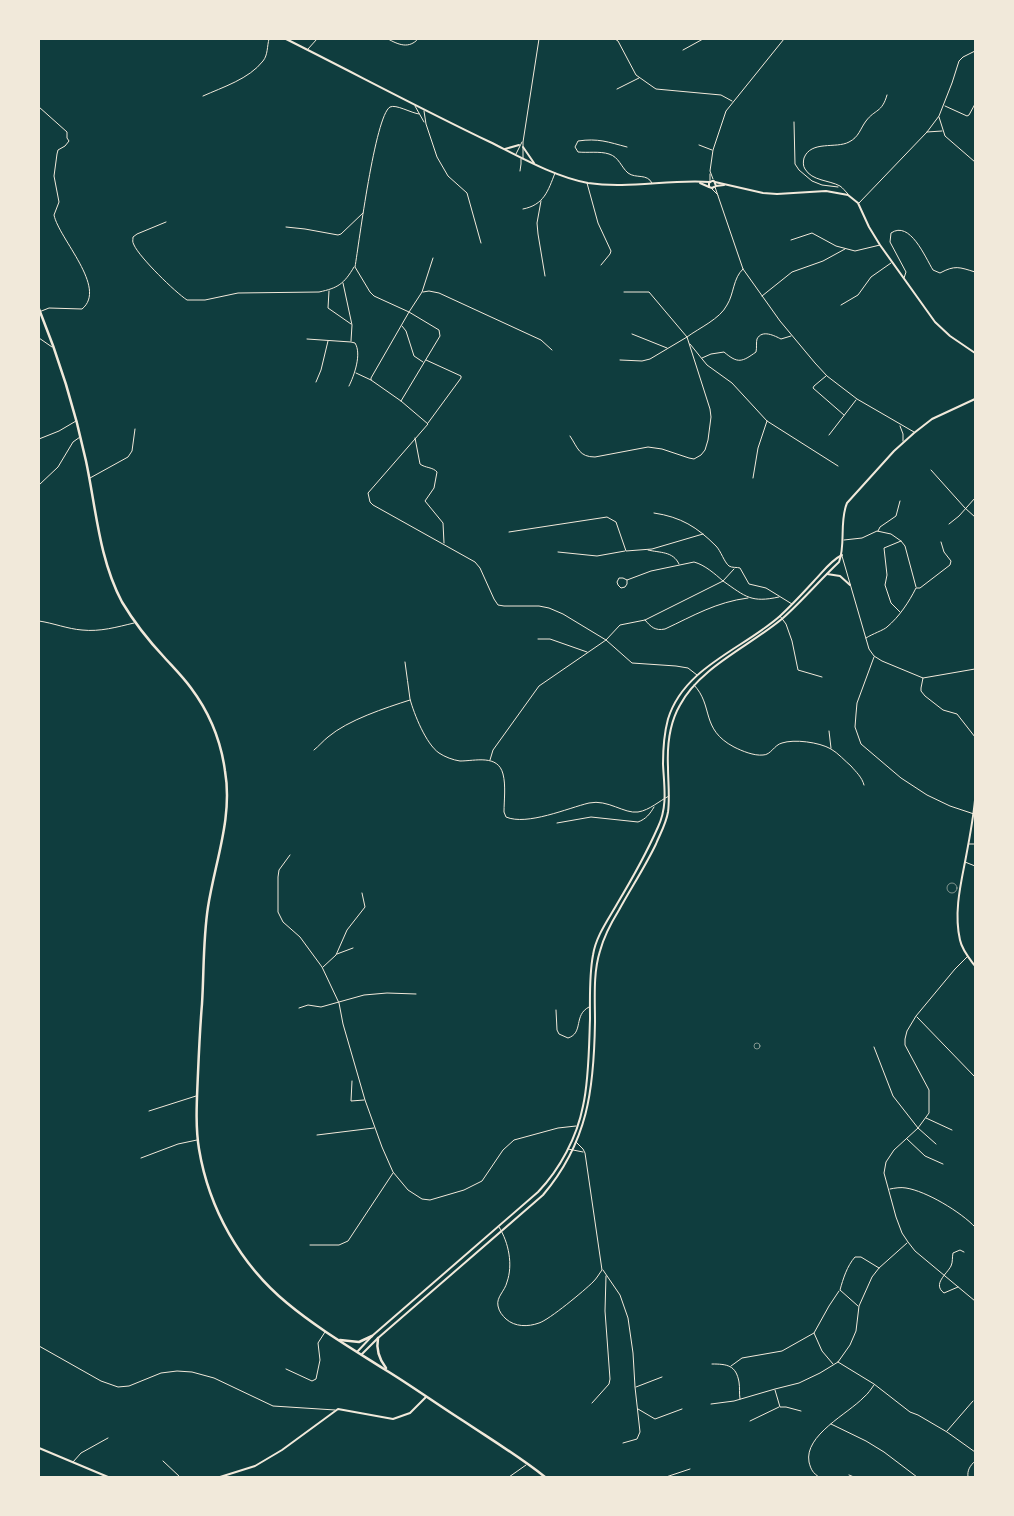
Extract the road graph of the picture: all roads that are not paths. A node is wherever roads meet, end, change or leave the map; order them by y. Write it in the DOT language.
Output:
graph roads {
  1 [pos="269,39"];
  2 [pos="286,39"];
  3 [pos="316,39"];
  4 [pos="388,39"];
  5 [pos="418,39"];
  6 [pos="539,39"];
  7 [pos="615,39"];
  8 [pos="704,39"];
  9 [pos="784,39"];
  10 [pos="308,49"];
  11 [pos="683,50"];
  12 [pos="975,51"];
  13 [pos="640,78"];
  14 [pos="617,89"];
  15 [pos="888,95"];
  16 [pos="202,96"];
  17 [pos="732,101"];
  18 [pos="975,104"];
  19 [pos="414,105"];
  20 [pos="944,106"];
  21 [pos="39,107"];
  22 [pos="423,110"];
  23 [pos="419,114"];
  24 [pos="939,116"];
  25 [pos="794,122"];
  26 [pos="426,124"];
  27 [pos="943,131"];
  28 [pos="927,132"];
  29 [pos="523,142"];
  30 [pos="520,145"];
  31 [pos="699,145"];
  32 [pos="523,147"];
  33 [pos="627,147"];
  34 [pos="505,149"];
  35 [pos="713,150"];
  36 [pos="515,155"];
  37 [pos="522,158"];
  38 [pos="975,162"];
  39 [pos="534,163"];
  40 [pos="520,171"];
  41 [pos="555,173"];
  42 [pos="712,181"];
  43 [pos="587,182"];
  44 [pos="698,182"];
  45 [pos="652,183"];
  46 [pos="726,185"];
  47 [pos="715,186"];
  48 [pos="842,187"];
  49 [pos="710,188"];
  50 [pos="848,195"];
  51 [pos="720,198"];
  52 [pos="541,201"];
  53 [pos="858,203"];
  54 [pos="523,209"];
  55 [pos="364,213"];
  56 [pos="166,222"];
  57 [pos="286,227"];
  58 [pos="791,240"];
  59 [pos="481,243"];
  60 [pos="880,245"];
  61 [pos="845,249"];
  62 [pos="433,258"];
  63 [pos="892,262"];
  64 [pos="601,266"];
  65 [pos="355,267"];
  66 [pos="744,268"];
  67 [pos="975,272"];
  68 [pos="546,276"];
  69 [pos="904,278"];
  70 [pos="343,283"];
  71 [pos="329,290"];
  72 [pos="422,292"];
  73 [pos="624,292"];
  74 [pos="762,296"];
  75 [pos="841,305"];
  76 [pos="39,311"];
  77 [pos="409,312"];
  78 [pos="352,325"];
  79 [pos="401,326"];
  80 [pos="632,334"];
  81 [pos="792,336"];
  82 [pos="687,337"];
  83 [pos="39,338"];
  84 [pos="307,340"];
  85 [pos="328,340"];
  86 [pos="351,342"];
  87 [pos="689,342"];
  88 [pos="53,347"];
  89 [pos="667,348"];
  90 [pos="552,350"];
  91 [pos="975,353"];
  92 [pos="701,358"];
  93 [pos="425,360"];
  94 [pos="620,360"];
  95 [pos="423,362"];
  96 [pos="355,373"];
  97 [pos="827,376"];
  98 [pos="371,380"];
  99 [pos="316,382"];
  100 [pos="349,386"];
  101 [pos="857,399"];
  102 [pos="975,399"];
  103 [pos="401,401"];
  104 [pos="844,415"];
  105 [pos="767,420"];
  106 [pos="76,421"];
  107 [pos="428,424"];
  108 [pos="900,425"];
  109 [pos="135,429"];
  110 [pos="914,432"];
  111 [pos="829,435"];
  112 [pos="570,436"];
  113 [pos="80,437"];
  114 [pos="415,438"];
  115 [pos="39,439"];
  116 [pos="902,443"];
  117 [pos="838,466"];
  118 [pos="931,470"];
  119 [pos="753,478"];
  120 [pos="90,479"];
  121 [pos="39,485"];
  122 [pos="975,498"];
  123 [pos="900,501"];
  124 [pos="965,508"];
  125 [pos="654,513"];
  126 [pos="975,517"];
  127 [pos="949,524"];
  128 [pos="877,531"];
  129 [pos="509,532"];
  130 [pos="703,534"];
  131 [pos="842,540"];
  132 [pos="901,541"];
  133 [pos="941,542"];
  134 [pos="444,544"];
  135 [pos="647,550"];
  136 [pos="626,551"];
  137 [pos="558,552"];
  138 [pos="842,555"];
  139 [pos="679,565"];
  140 [pos="735,567"];
  141 [pos="827,574"];
  142 [pos="626,580"];
  143 [pos="723,581"];
  144 [pos="850,585"];
  145 [pos="916,588"];
  146 [pos="748,598"];
  147 [pos="779,598"];
  148 [pos="793,605"];
  149 [pos="900,612"];
  150 [pos="782,617"];
  151 [pos="645,620"];
  152 [pos="39,621"];
  153 [pos="135,623"];
  154 [pos="538,639"];
  155 [pos="865,639"];
  156 [pos="606,640"];
  157 [pos="588,653"];
  158 [pos="874,656"];
  159 [pos="405,662"];
  160 [pos="975,669"];
  161 [pos="697,675"];
  162 [pos="822,677"];
  163 [pos="923,678"];
  164 [pos="694,685"];
  165 [pos="410,700"];
  166 [pos="829,731"];
  167 [pos="975,737"];
  168 [pos="831,749"];
  169 [pos="314,750"];
  170 [pos="490,761"];
  171 [pos="864,785"];
  172 [pos="669,795"];
  173 [pos="665,798"];
  174 [pos="975,800"];
  175 [pos="655,805"];
  176 [pos="974,814"];
  177 [pos="558,823"];
  178 [pos="968,844"];
  179 [pos="975,844"];
  180 [pos="290,855"];
  181 [pos="965,862"];
  182 [pos="975,866"];
  183 [pos="957,890"];
  184 [pos="362,893"];
  185 [pos="353,948"];
  186 [pos="336,955"];
  187 [pos="967,956"];
  188 [pos="975,966"];
  189 [pos="322,968"];
  190 [pos="416,994"];
  191 [pos="339,1003"];
  192 [pos="590,1007"];
  193 [pos="299,1008"];
  194 [pos="556,1010"];
  195 [pos="916,1016"];
  196 [pos="874,1047"];
  197 [pos="975,1077"];
  198 [pos="352,1081"];
  199 [pos="197,1096"];
  200 [pos="365,1100"];
  201 [pos="582,1110"];
  202 [pos="149,1111"];
  203 [pos="587,1111"];
  204 [pos="926,1118"];
  205 [pos="577,1126"];
  206 [pos="374,1128"];
  207 [pos="918,1128"];
  208 [pos="952,1130"];
  209 [pos="317,1135"];
  210 [pos="906,1139"];
  211 [pos="198,1140"];
  212 [pos="576,1142"];
  213 [pos="936,1144"];
  214 [pos="568,1149"];
  215 [pos="572,1150"];
  216 [pos="584,1152"];
  217 [pos="141,1158"];
  218 [pos="943,1164"];
  219 [pos="393,1172"];
  220 [pos="888,1189"];
  221 [pos="499,1226"];
  222 [pos="975,1227"];
  223 [pos="502,1231"];
  224 [pos="908,1242"];
  225 [pos="310,1245"];
  226 [pos="964,1252"];
  227 [pos="879,1268"];
  228 [pos="602,1270"];
  229 [pos="943,1274"];
  230 [pos="606,1275"];
  231 [pos="958,1287"];
  232 [pos="840,1290"];
  233 [pos="975,1301"];
  234 [pos="859,1306"];
  235 [pos="326,1331"];
  236 [pos="814,1333"];
  237 [pos="372,1336"];
  238 [pos="378,1338"];
  239 [pos="340,1340"];
  240 [pos="39,1346"];
  241 [pos="356,1352"];
  242 [pos="361,1354"];
  243 [pos="838,1362"];
  244 [pos="712,1364"];
  245 [pos="833,1365"];
  246 [pos="731,1366"];
  247 [pos="286,1368"];
  248 [pos="388,1371"];
  249 [pos="662,1377"];
  250 [pos="874,1384"];
  251 [pos="635,1387"];
  252 [pos="775,1389"];
  253 [pos="426,1397"];
  254 [pos="740,1399"];
  255 [pos="973,1401"];
  256 [pos="592,1403"];
  257 [pos="711,1404"];
  258 [pos="780,1407"];
  259 [pos="637,1408"];
  260 [pos="682,1408"];
  261 [pos="336,1410"];
  262 [pos="800,1411"];
  263 [pos="750,1421"];
  264 [pos="830,1424"];
  265 [pos="947,1432"];
  266 [pos="108,1438"];
  267 [pos="623,1443"];
  268 [pos="39,1448"];
  269 [pos="975,1452"];
  270 [pos="163,1461"];
  271 [pos="975,1461"];
  272 [pos="72,1462"];
  273 [pos="527,1464"];
  274 [pos="690,1469"];
  275 [pos="849,1475"];
  276 [pos="106,1477"];
  277 [pos="180,1477"];
  278 [pos="220,1477"];
  279 [pos="509,1477"];
  280 [pos="545,1477"];
  281 [pos="666,1477"];
  282 [pos="819,1477"];
  283 [pos="854,1477"];
  284 [pos="917,1477"];
  285 [pos="968,1477"];
  1 -- 16 [label="street"];
  2 -- 10 [label="street"];
  3 -- 10 [label="street"];
  4 -- 5 [label="street"];
  6 -- 29 [label="street"];
  7 -- 13 [label="street"];
  8 -- 11 [label="street"];
  9 -- 17 [label="street"];
  10 -- 19 [label="street"];
  12 -- 20 [label="street"];
  13 -- 14 [label="street"];
  13 -- 17 [label="street"];
  15 -- 48 [label="street"];
  17 -- 35 [label="street"];
  18 -- 20 [label="street"];
  19 -- 22 [label="street"];
  19 -- 23 [label="street"];
  20 -- 24 [label="street"];
  21 -- 76 [label="street"];
  22 -- 26 [label="street"];
  22 -- 34 [label="street"];
  23 -- 26 [label="street"];
  23 -- 55 [label="street"];
  24 -- 27 [label="street"];
  24 -- 28 [label="street"];
  25 -- 48 [label="street"];
  26 -- 59 [label="street"];
  27 -- 28 [label="street"];
  27 -- 38 [label="street"];
  28 -- 53 [label="street"];
  29 -- 30 [label="street"];
  29 -- 32 [label="street"];
  30 -- 34 [label="street"];
  30 -- 36 [label="street"];
  31 -- 35 [label="street"];
  32 -- 37 [label="street"];
  32 -- 39 [label="street"];
  33 -- 45 [label="street"];
  34 -- 36 [label="street"];
  35 -- 42 [label="street"];
  36 -- 37 [label="street"];
  37 -- 39 [label="street"];
  37 -- 40 [label="street"];
  39 -- 41 [label="street"];
  41 -- 43 [label="street"];
  41 -- 52 [label="street"];
  42 -- 44 [label="street"];
  42 -- 46 [label="street"];
  42 -- 47 [label="street"];
  42 -- 49 [label="street"];
  43 -- 45 [label="street"];
  43 -- 64 [label="street"];
  44 -- 45 [label="street"];
  44 -- 49 [label="street"];
  46 -- 47 [label="street"];
  46 -- 50 [label="street"];
  47 -- 49 [label="street"];
  47 -- 51 [label="street"];
  48 -- 50 [label="street"];
  49 -- 51 [label="street"];
  50 -- 53 [label="street"];
  51 -- 66 [label="street"];
  52 -- 54 [label="street"];
  52 -- 68 [label="street"];
  53 -- 60 [label="street"];
  55 -- 57 [label="street"];
  55 -- 65 [label="street"];
  56 -- 71 [label="street"];
  58 -- 61 [label="street"];
  60 -- 61 [label="street"];
  60 -- 63 [label="street"];
  61 -- 74 [label="street"];
  62 -- 72 [label="street"];
  63 -- 69 [label="street"];
  63 -- 75 [label="street"];
  65 -- 70 [label="street"];
  65 -- 77 [label="street"];
  66 -- 74 [label="street"];
  66 -- 82 [label="street"];
  67 -- 69 [label="street"];
  69 -- 91 [label="street"];
  70 -- 71 [label="street"];
  70 -- 78 [label="street"];
  71 -- 78 [label="street"];
  72 -- 77 [label="street"];
  72 -- 90 [label="street"];
  73 -- 82 [label="street"];
  74 -- 81 [label="street"];
  76 -- 88 [label="highway"];
  77 -- 79 [label="street"];
  77 -- 93 [label="street"];
  78 -- 86 [label="street"];
  79 -- 95 [label="street"];
  79 -- 98 [label="street"];
  80 -- 89 [label="street"];
  81 -- 92 [label="street"];
  81 -- 97 [label="street"];
  82 -- 87 [label="street"];
  82 -- 89 [label="street"];
  83 -- 88 [label="street"];
  84 -- 85 [label="street"];
  85 -- 86 [label="street"];
  85 -- 99 [label="street"];
  86 -- 96 [label="street"];
  87 -- 92 [label="street"];
  87 -- 112 [label="street"];
  88 -- 106 [label="highway"];
  89 -- 94 [label="street"];
  92 -- 105 [label="street"];
  93 -- 95 [label="street"];
  93 -- 107 [label="street"];
  95 -- 103 [label="street"];
  96 -- 98 [label="street"];
  96 -- 100 [label="street"];
  97 -- 101 [label="street"];
  97 -- 104 [label="street"];
  98 -- 103 [label="street"];
  101 -- 104 [label="street"];
  101 -- 108 [label="street"];
  102 -- 110 [label="street"];
  103 -- 107 [label="street"];
  104 -- 111 [label="street"];
  105 -- 117 [label="street"];
  105 -- 119 [label="street"];
  106 -- 113 [label="highway"];
  106 -- 115 [label="street"];
  107 -- 114 [label="street"];
  108 -- 110 [label="street"];
  108 -- 116 [label="street"];
  109 -- 120 [label="street"];
  110 -- 116 [label="street"];
  113 -- 120 [label="highway"];
  113 -- 121 [label="street"];
  114 -- 134 [label="street"];
  114 -- 134 [label="street"];
  116 -- 131 [label="street"];
  118 -- 124 [label="street"];
  120 -- 153 [label="highway"];
  122 -- 124 [label="street"];
  123 -- 128 [label="street"];
  124 -- 126 [label="street"];
  124 -- 127 [label="street"];
  125 -- 130 [label="street"];
  128 -- 131 [label="street"];
  128 -- 132 [label="street"];
  129 -- 136 [label="street"];
  130 -- 135 [label="street"];
  130 -- 140 [label="street"];
  131 -- 138 [label="street"];
  132 -- 145 [label="street"];
  132 -- 149 [label="street"];
  133 -- 145 [label="street"];
  134 -- 156 [label="street"];
  135 -- 136 [label="street"];
  135 -- 139 [label="street"];
  136 -- 137 [label="street"];
  138 -- 141 [label="street"];
  138 -- 144 [label="street"];
  138 -- 148 [label="street"];
  139 -- 142 [label="street"];
  139 -- 143 [label="street"];
  140 -- 143 [label="street"];
  140 -- 147 [label="street"];
  141 -- 144 [label="street"];
  141 -- 148 [label="street"];
  142 -- 142 [label="street"];
  143 -- 146 [label="street"];
  143 -- 151 [label="street"];
  144 -- 155 [label="street"];
  145 -- 149 [label="street"];
  146 -- 147 [label="street"];
  146 -- 151 [label="street"];
  147 -- 148 [label="street"];
  148 -- 150 [label="street"];
  149 -- 155 [label="street"];
  150 -- 161 [label="street"];
  150 -- 162 [label="street"];
  150 -- 164 [label="street"];
  151 -- 156 [label="street"];
  152 -- 153 [label="street"];
  153 -- 199 [label="highway"];
  154 -- 157 [label="street"];
  155 -- 158 [label="street"];
  156 -- 157 [label="street"];
  156 -- 161 [label="street"];
  157 -- 170 [label="street"];
  158 -- 163 [label="street"];
  158 -- 176 [label="street"];
  159 -- 165 [label="street"];
  160 -- 163 [label="street"];
  161 -- 173 [label="street"];
  163 -- 167 [label="street"];
  164 -- 168 [label="street"];
  164 -- 172 [label="street"];
  165 -- 169 [label="street"];
  165 -- 170 [label="street"];
  166 -- 168 [label="street"];
  168 -- 171 [label="street"];
  170 -- 175 [label="street"];
  172 -- 173 [label="street"];
  172 -- 203 [label="street"];
  173 -- 175 [label="street"];
  173 -- 192 [label="street"];
  174 -- 176 [label="street"];
  175 -- 177 [label="street"];
  176 -- 178 [label="street"];
  178 -- 179 [label="street"];
  178 -- 181 [label="street"];
  180 -- 189 [label="street"];
  181 -- 182 [label="street"];
  181 -- 187 [label="street"];
  183 -- 183 [label="lane"];
  184 -- 186 [label="street"];
  185 -- 186 [label="street"];
  186 -- 189 [label="street"];
  187 -- 188 [label="street"];
  187 -- 195 [label="street"];
  189 -- 191 [label="street"];
  190 -- 191 [label="street"];
  191 -- 193 [label="street"];
  191 -- 200 [label="street"];
  192 -- 194 [label="street"];
  192 -- 201 [label="street"];
  195 -- 197 [label="street"];
  195 -- 204 [label="street"];
  196 -- 207 [label="street"];
  198 -- 200 [label="street"];
  199 -- 202 [label="street"];
  199 -- 211 [label="highway"];
  200 -- 206 [label="street"];
  201 -- 203 [label="street"];
  201 -- 205 [label="street"];
  203 -- 212 [label="street"];
  204 -- 207 [label="street"];
  204 -- 208 [label="street"];
  205 -- 214 [label="street"];
  205 -- 219 [label="street"];
  206 -- 209 [label="street"];
  206 -- 219 [label="street"];
  207 -- 210 [label="street"];
  207 -- 213 [label="street"];
  210 -- 218 [label="street"];
  210 -- 220 [label="street"];
  211 -- 217 [label="street"];
  211 -- 235 [label="highway"];
  212 -- 215 [label="street"];
  212 -- 216 [label="street"];
  214 -- 215 [label="street"];
  214 -- 221 [label="street"];
  215 -- 216 [label="street"];
  215 -- 223 [label="street"];
  216 -- 228 [label="street"];
  219 -- 225 [label="street"];
  220 -- 222 [label="street"];
  220 -- 224 [label="street"];
  221 -- 223 [label="street"];
  221 -- 237 [label="street"];
  223 -- 228 [label="street"];
  223 -- 238 [label="street"];
  224 -- 227 [label="street"];
  224 -- 229 [label="street"];
  226 -- 229 [label="street"];
  227 -- 232 [label="street"];
  227 -- 234 [label="street"];
  228 -- 230 [label="street"];
  229 -- 231 [label="street"];
  229 -- 231 [label="street"];
  230 -- 251 [label="street"];
  230 -- 256 [label="street"];
  231 -- 233 [label="street"];
  232 -- 234 [label="street"];
  232 -- 236 [label="street"];
  234 -- 243 [label="street"];
  235 -- 239 [label="highway"];
  235 -- 247 [label="street"];
  236 -- 245 [label="street"];
  236 -- 246 [label="street"];
  237 -- 239 [label="highway"];
  237 -- 241 [label="street"];
  238 -- 242 [label="street"];
  238 -- 248 [label="highway"];
  239 -- 241 [label="highway"];
  240 -- 261 [label="street"];
  241 -- 242 [label="highway"];
  242 -- 248 [label="highway"];
  243 -- 245 [label="street"];
  243 -- 250 [label="street"];
  244 -- 246 [label="street"];
  245 -- 252 [label="street"];
  246 -- 254 [label="street"];
  248 -- 253 [label="highway"];
  249 -- 251 [label="street"];
  250 -- 264 [label="street"];
  250 -- 265 [label="street"];
  251 -- 259 [label="street"];
  252 -- 254 [label="street"];
  252 -- 258 [label="street"];
  253 -- 261 [label="street"];
  253 -- 273 [label="highway"];
  254 -- 257 [label="street"];
  255 -- 265 [label="street"];
  258 -- 262 [label="street"];
  258 -- 263 [label="street"];
  259 -- 260 [label="street"];
  259 -- 267 [label="street"];
  261 -- 278 [label="street"];
  264 -- 282 [label="street"];
  264 -- 284 [label="street"];
  265 -- 269 [label="street"];
  266 -- 272 [label="street"];
  268 -- 272 [label="street"];
  270 -- 277 [label="street"];
  271 -- 285 [label="street"];
  272 -- 276 [label="street"];
  273 -- 279 [label="street"];
  273 -- 280 [label="highway"];
  274 -- 281 [label="street"];
  275 -- 283 [label="street"];
}
